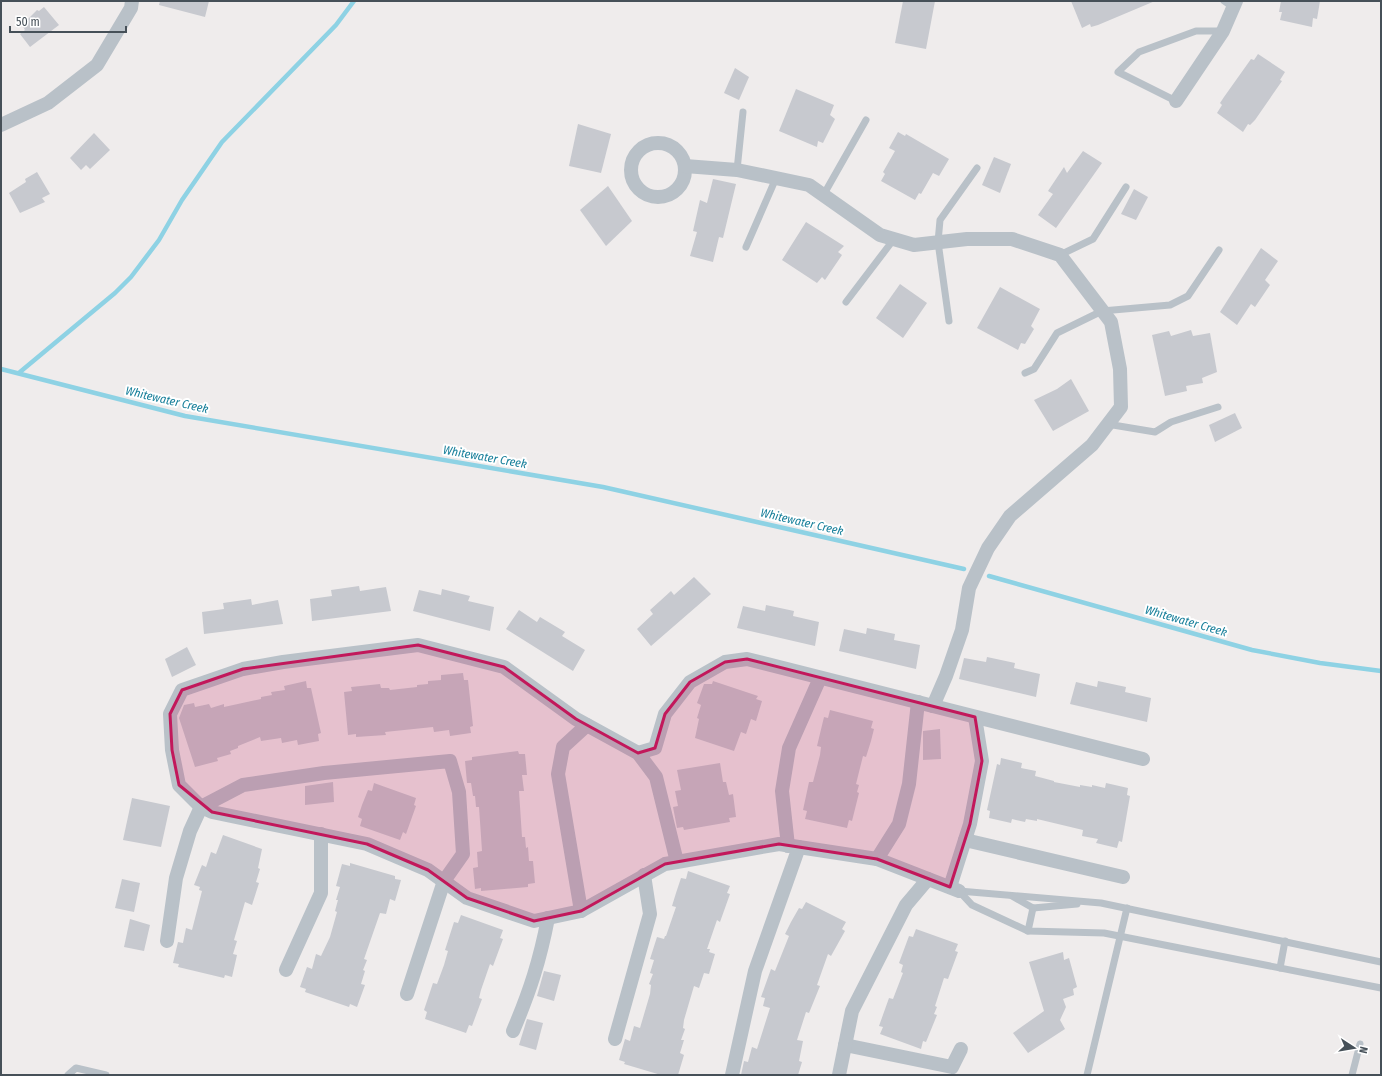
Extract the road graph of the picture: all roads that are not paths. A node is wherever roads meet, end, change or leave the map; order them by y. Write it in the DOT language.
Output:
graph roads {
  1 [pos="132,1"];
  2 [pos="1231,3"];
  3 [pos="1223,31"];
  4 [pos="1176,101"];
  5 [pos="743,112"];
  6 [pos="866,120"];
  7 [pos="1,124"];
  8 [pos="685,166"];
  9 [pos="977,168"];
  10 [pos="736,170"];
  11 [pos="776,178"];
  12 [pos="1126,187"];
  13 [pos="824,194"];
  14 [pos="894,239"];
  15 [pos="938,242"];
  16 [pos="746,247"];
  17 [pos="1219,250"];
  18 [pos="1060,255"];
  19 [pos="846,302"];
  20 [pos="1102,311"];
  21 [pos="949,322"];
  22 [pos="1025,373"];
  23 [pos="1218,407"];
  24 [pos="1107,424"];
  25 [pos="820,678"];
  26 [pos="918,702"];
  27 [pos="933,706"];
  28 [pos="975,717"];
  29 [pos="587,725"];
  30 [pos="638,753"];
  31 [pos="1143,759"];
  32 [pos="201,807"];
  33 [pos="321,834"];
  34 [pos="965,840"];
  35 [pos="794,847"];
  36 [pos="877,859"];
  37 [pos="677,862"];
  38 [pos="644,875"];
  39 [pos="1124,877"];
  40 [pos="928,878"];
  41 [pos="444,881"];
  42 [pos="955,889"];
  43 [pos="1010,895"];
  44 [pos="1095,903"];
  45 [pos="1032,908"];
  46 [pos="1126,908"];
  47 [pos="581,910"];
  48 [pos="548,918"];
  49 [pos="1028,932"];
  50 [pos="1119,936"];
  51 [pos="167,941"];
  52 [pos="1285,941"];
  53 [pos="1381,962"];
  54 [pos="1280,968"];
  55 [pos="286,970"];
  56 [pos="1381,988"];
  57 [pos="407,994"];
  58 [pos="513,1031"];
  59 [pos="615,1039"];
  60 [pos="1360,1044"];
  61 [pos="845,1045"];
  62 [pos="961,1049"];
  63 [pos="68,1075"];
  64 [pos="106,1075"];
  65 [pos="732,1075"];
  66 [pos="839,1075"];
  67 [pos="1087,1075"];
  68 [pos="1352,1075"];
  1 -- 7 [label="street"];
  2 -- 3 [label="street"];
  3 -- 4 [label="street"];
  3 -- 4 [label="lane"];
  5 -- 10 [label="lane"];
  6 -- 13 [label="lane"];
  8 -- 10 [label="street"];
  9 -- 15 [label="lane"];
  10 -- 11 [label="street"];
  11 -- 13 [label="street"];
  11 -- 16 [label="lane"];
  12 -- 18 [label="lane"];
  13 -- 14 [label="street"];
  14 -- 15 [label="street"];
  14 -- 19 [label="lane"];
  15 -- 18 [label="street"];
  15 -- 21 [label="lane"];
  17 -- 20 [label="lane"];
  18 -- 20 [label="street"];
  20 -- 22 [label="lane"];
  20 -- 24 [label="street"];
  23 -- 24 [label="lane"];
  24 -- 27 [label="street"];
  25 -- 26 [label="street"];
  25 -- 30 [label="street"];
  25 -- 35 [label="street"];
  26 -- 27 [label="street"];
  26 -- 36 [label="street"];
  27 -- 28 [label="street"];
  28 -- 31 [label="street"];
  28 -- 34 [label="street"];
  29 -- 30 [label="street"];
  29 -- 32 [label="street"];
  29 -- 47 [label="street"];
  30 -- 37 [label="street"];
  32 -- 33 [label="street"];
  32 -- 41 [label="street"];
  32 -- 51 [label="street"];
  33 -- 41 [label="street"];
  33 -- 55 [label="street"];
  34 -- 39 [label="street"];
  34 -- 42 [label="street"];
  35 -- 36 [label="street"];
  35 -- 37 [label="street"];
  35 -- 65 [label="street"];
  36 -- 40 [label="street"];
  37 -- 38 [label="street"];
  38 -- 47 [label="street"];
  38 -- 59 [label="street"];
  40 -- 42 [label="street"];
  40 -- 61 [label="street"];
  41 -- 48 [label="street"];
  41 -- 57 [label="street"];
  42 -- 43 [label="lane"];
  42 -- 49 [label="lane"];
  43 -- 44 [label="lane"];
  43 -- 45 [label="lane"];
  44 -- 45 [label="lane"];
  44 -- 46 [label="lane"];
  45 -- 49 [label="lane"];
  46 -- 50 [label="lane"];
  46 -- 52 [label="lane"];
  47 -- 48 [label="street"];
  48 -- 58 [label="street"];
  49 -- 50 [label="lane"];
  50 -- 54 [label="lane"];
  50 -- 67 [label="lane"];
  52 -- 53 [label="lane"];
  52 -- 54 [label="lane"];
  54 -- 56 [label="lane"];
  60 -- 68 [label="lane"];
  61 -- 62 [label="street"];
  61 -- 66 [label="street"];
  63 -- 64 [label="lane"];
}
